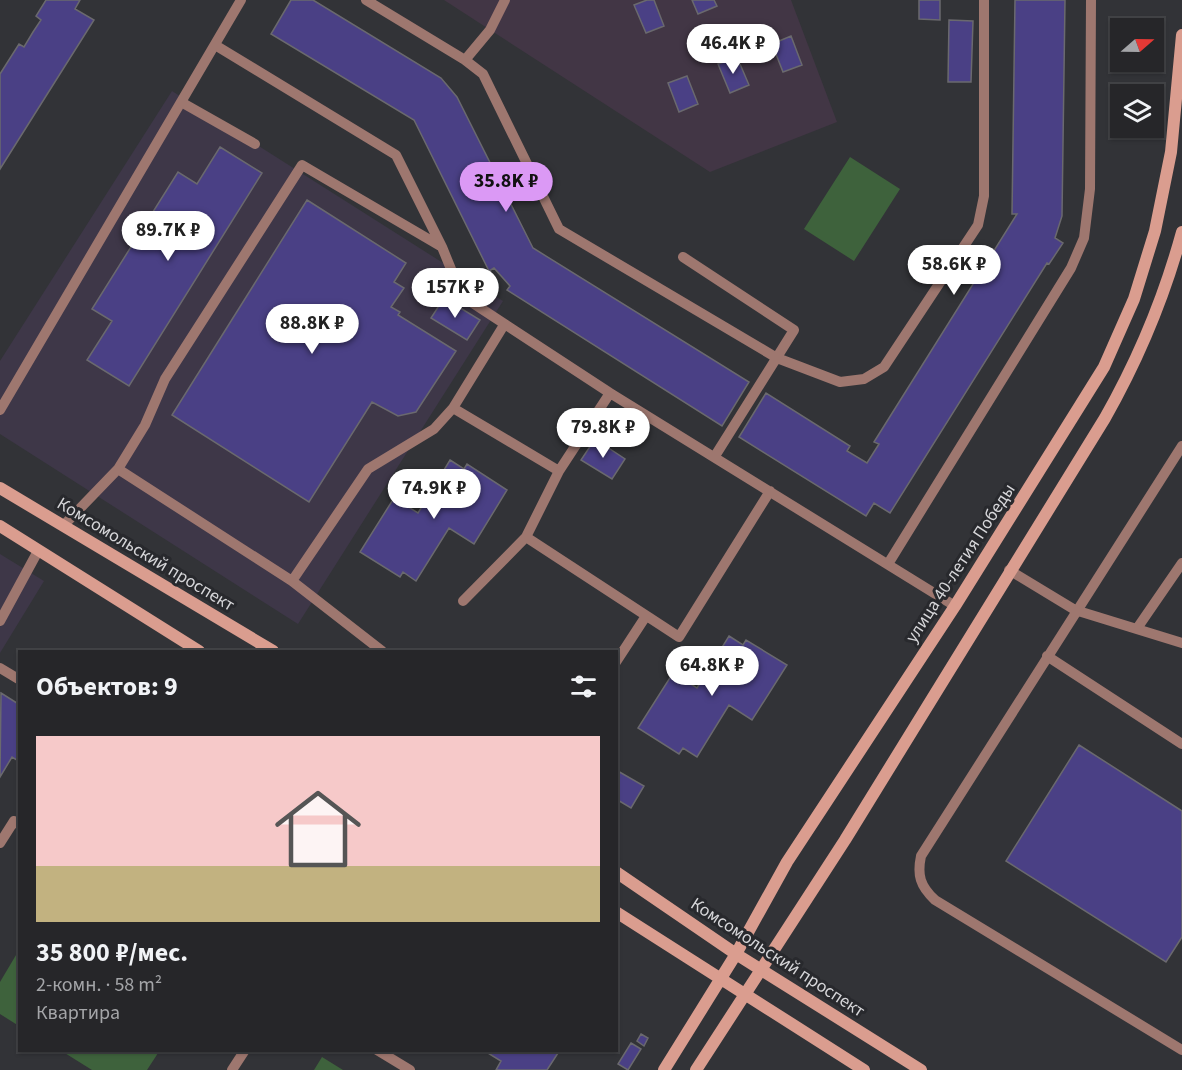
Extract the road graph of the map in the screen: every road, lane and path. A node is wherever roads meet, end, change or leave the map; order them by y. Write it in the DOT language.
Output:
graph roads {
  1 [pos="242,0"];
  2 [pos="366,0"];
  3 [pos="505,0"];
  4 [pos="984,0"];
  5 [pos="1091,0"];
  6 [pos="1182,34"];
  7 [pos="215,45"];
  8 [pos="465,60"];
  9 [pos="181,102"];
  10 [pos="255,144"];
  11 [pos="1182,232"];
  12 [pos="442,247"];
  13 [pos="683,257"];
  14 [pos="504,325"];
  15 [pos="777,358"];
  16 [pos="609,393"];
  17 [pos="453,408"];
  18 [pos="0,410"];
  19 [pos="1182,446"];
  20 [pos="715,456"];
  21 [pos="118,469"];
  22 [pos="559,471"];
  23 [pos="0,488"];
  24 [pos="770,491"];
  25 [pos="0,526"];
  26 [pos="63,526"];
  27 [pos="526,537"];
  28 [pos="38,550"];
  29 [pos="1182,563"];
  30 [pos="888,564"];
  31 [pos="1009,570"];
  32 [pos="292,581"];
  33 [pos="463,601"];
  34 [pos="955,606"];
  35 [pos="1075,610"];
  36 [pos="646,616"];
  37 [pos="0,621"];
  38 [pos="1138,627"];
  39 [pos="1182,643"];
  40 [pos="197,650"];
  41 [pos="271,650"];
  42 [pos="381,650"];
  43 [pos="1047,656"];
  44 [pos="618,659"];
  45 [pos="0,668"];
  46 [pos="18,679"];
  47 [pos="1182,744"];
  48 [pos="18,824"];
  49 [pos="0,843"];
  50 [pos="618,873"];
  51 [pos="618,913"];
  52 [pos="736,954"];
  53 [pos="759,969"];
  54 [pos="721,978"];
  55 [pos="745,993"];
  56 [pos="1182,1050"];
  57 [pos="244,1052"];
  58 [pos="380,1052"];
  59 [pos="232,1070"];
  60 [pos="410,1070"];
  61 [pos="664,1070"];
  62 [pos="696,1070"];
  63 [pos="864,1070"];
  64 [pos="921,1070"];
  1 -- 7 [label="lane"];
  2 -- 8 [label="lane"];
  3 -- 8 [label="lane"];
  4 -- 15 [label="lane"];
  5 -- 30 [label="lane"];
  6 -- 34 [label="street, улица 40-летия Победы"];
  7 -- 9 [label="lane"];
  7 -- 12 [label="lane"];
  8 -- 15 [label="lane"];
  9 -- 10 [label="lane"];
  9 -- 18 [label="lane"];
  11 -- 31 [label="street"];
  12 -- 14 [label="lane"];
  12 -- 21 [label="lane"];
  13 -- 15 [label="lane"];
  14 -- 16 [label="lane"];
  14 -- 17 [label="lane"];
  15 -- 20 [label="lane"];
  16 -- 20 [label="lane"];
  16 -- 22 [label="lane"];
  17 -- 22 [label="lane"];
  17 -- 32 [label="lane"];
  19 -- 35 [label="lane"];
  20 -- 24 [label="lane"];
  21 -- 26 [label="lane"];
  21 -- 32 [label="lane"];
  22 -- 27 [label="lane"];
  23 -- 26 [label="street, Комсомольский проспект"];
  24 -- 30 [label="lane"];
  24 -- 36 [label="lane"];
  25 -- 28 [label="street"];
  26 -- 41 [label="street, Комсомольский проспект"];
  27 -- 33 [label="lane"];
  27 -- 36 [label="lane"];
  28 -- 37 [label="lane"];
  28 -- 40 [label="street"];
  29 -- 38 [label="lane"];
  30 -- 34 [label="lane"];
  31 -- 35 [label="lane"];
  31 -- 53 [label="street"];
  32 -- 42 [label="lane"];
  34 -- 52 [label="street, улица 40-летия Победы"];
  35 -- 38 [label="lane"];
  35 -- 43 [label="lane"];
  36 -- 44 [label="lane"];
  38 -- 39 [label="lane"];
  43 -- 47 [label="lane"];
  43 -- 56 [label="lane"];
  45 -- 46 [label="lane"];
  48 -- 49 [label="lane"];
  50 -- 52 [label="street, Комсомольский проспект"];
  51 -- 54 [label="street"];
  52 -- 53 [label="street, Комсомольский проспект"];
  52 -- 54 [label="street, улица 40-летия Победы"];
  53 -- 55 [label="street"];
  53 -- 64 [label="street, Комсомольский проспект"];
  54 -- 55 [label="street"];
  54 -- 61 [label="street, улица 40-летия Победы"];
  55 -- 62 [label="street"];
  55 -- 63 [label="street"];
  57 -- 59 [label="lane"];
  58 -- 60 [label="lane"];
}
